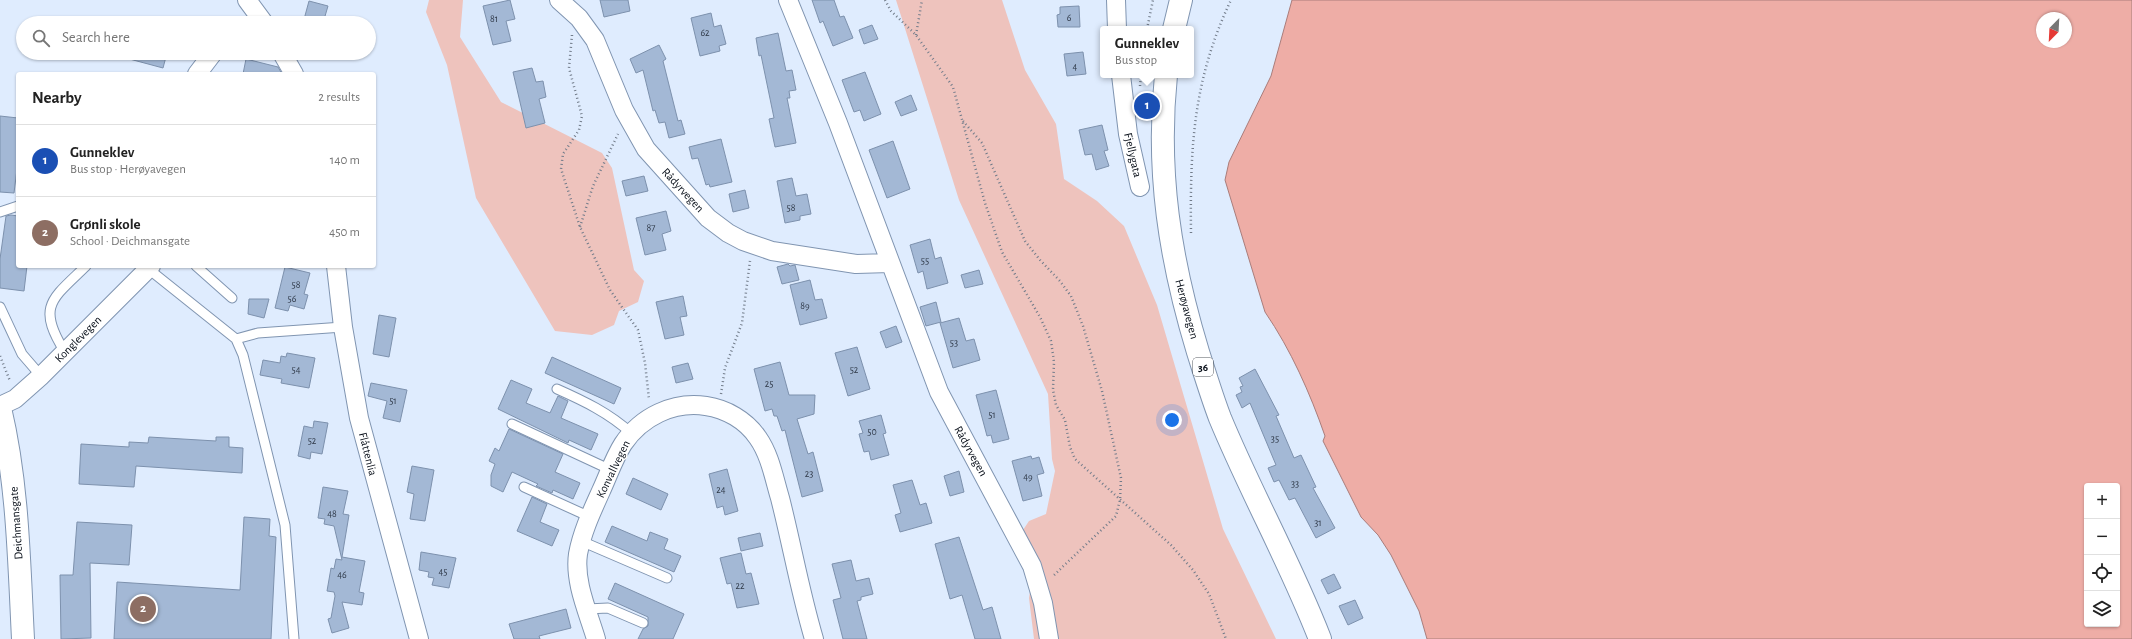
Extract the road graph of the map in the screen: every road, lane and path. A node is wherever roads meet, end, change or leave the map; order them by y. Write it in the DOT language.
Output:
graph roads {
  1 [pos="247,0"];
  2 [pos="559,0"];
  3 [pos="788,0"];
  4 [pos="885,0"];
  5 [pos="922,0"];
  6 [pos="1116,0"];
  7 [pos="1152,0"];
  8 [pos="1181,0"];
  9 [pos="1232,0"];
  10 [pos="255,16"];
  11 [pos="579,18"];
  12 [pos="1117,26"];
  13 [pos="1148,26"];
  14 [pos="1175,26"];
  15 [pos="916,35"];
  16 [pos="208,60"];
  17 [pos="286,60"];
  18 [pos="199,72"];
  19 [pos="293,72"];
  20 [pos="1121,78"];
  21 [pos="1166,78"];
  22 [pos="961,119"];
  23 [pos="632,123"];
  24 [pos="1140,187"];
  25 [pos="16,207"];
  26 [pos="0,212"];
  27 [pos="580,227"];
  28 [pos="1191,240"];
  29 [pos="752,244"];
  30 [pos="890,263"];
  31 [pos="84,268"];
  32 [pos="147,268"];
  33 [pos="149,268"];
  34 [pos="198,268"];
  35 [pos="336,268"];
  36 [pos="232,298"];
  37 [pos="0,306"];
  38 [pos="343,327"];
  39 [pos="236,339"];
  40 [pos="65,352"];
  41 [pos="41,376"];
  42 [pos="557,389"];
  43 [pos="0,407"];
  44 [pos="719,408"];
  45 [pos="651,416"];
  46 [pos="512,424"];
  47 [pos="631,433"];
  48 [pos="611,470"];
  49 [pos="524,487"];
  50 [pos="1120,500"];
  51 [pos="590,517"];
  52 [pos="581,541"];
  53 [pos="667,578"];
  54 [pos="1039,589"];
  55 [pos="587,609"];
  56 [pos="643,623"];
  57 [pos="23,639"];
  58 [pos="294,639"];
  59 [pos="419,639"];
  60 [pos="596,639"];
  61 [pos="814,639"];
  62 [pos="1049,639"];
  63 [pos="1226,639"];
  64 [pos="1320,639"];
  1 -- 10 [label="street"];
  2 -- 11 [label="street, Rådyrvegen"];
  3 -- 30 [label="street, Rådyrvegen"];
  4 -- 15 [label="path"];
  5 -- 15 [label="path"];
  6 -- 12 [label="street"];
  7 -- 13 [label="path"];
  8 -- 14 [label="main road"];
  9 -- 28 [label="path"];
  11 -- 23 [label="street, Rådyrvegen"];
  11 -- 27 [label="path"];
  15 -- 22 [label="path"];
  16 -- 18 [label="street"];
  17 -- 19 [label="street"];
  20 -- 24 [label="street, Fjellygata"];
  21 -- 64 [label="main road, Herøyavegen / 36"];
  22 -- 50 [label="path"];
  22 -- 50 [label="path"];
  23 -- 27 [label="path"];
  23 -- 29 [label="street, Rådyrvegen"];
  25 -- 26 [label="lane"];
  27 -- 45 [label="path"];
  29 -- 30 [label="street, Rådyrvegen"];
  29 -- 44 [label="path"];
  30 -- 54 [label="street, Rådyrvegen"];
  31 -- 40 [label="lane"];
  32 -- 40 [label="street, Konglevegen"];
  33 -- 39 [label="lane"];
  34 -- 36 [label="lane"];
  35 -- 38 [label="street, Flåttenlia"];
  37 -- 41 [label="lane"];
  38 -- 39 [label="lane"];
  38 -- 59 [label="street, Flåttenlia"];
  39 -- 58 [label="lane"];
  40 -- 41 [label="street, Konglevegen"];
  41 -- 43 [label="street, Konglevegen"];
  42 -- 47 [label="lane"];
  43 -- 57 [label="main road, Deichmansgate"];
  44 -- 45 [label="street, Konvallvegen"];
  44 -- 61 [label="street, Konvallvegen"];
  45 -- 47 [label="street, Konvallvegen"];
  46 -- 48 [label="lane"];
  47 -- 48 [label="street, Konvallvegen"];
  48 -- 51 [label="street, Konvallvegen"];
  49 -- 51 [label="lane"];
  50 -- 54 [label="path"];
  50 -- 63 [label="path"];
  51 -- 52 [label="street, Konvallvegen"];
  52 -- 53 [label="lane"];
  52 -- 55 [label="street, Konvallvegen"];
  54 -- 62 [label="street, Rådyrvegen"];
  55 -- 56 [label="lane"];
  55 -- 60 [label="street, Konvallvegen"];
}
